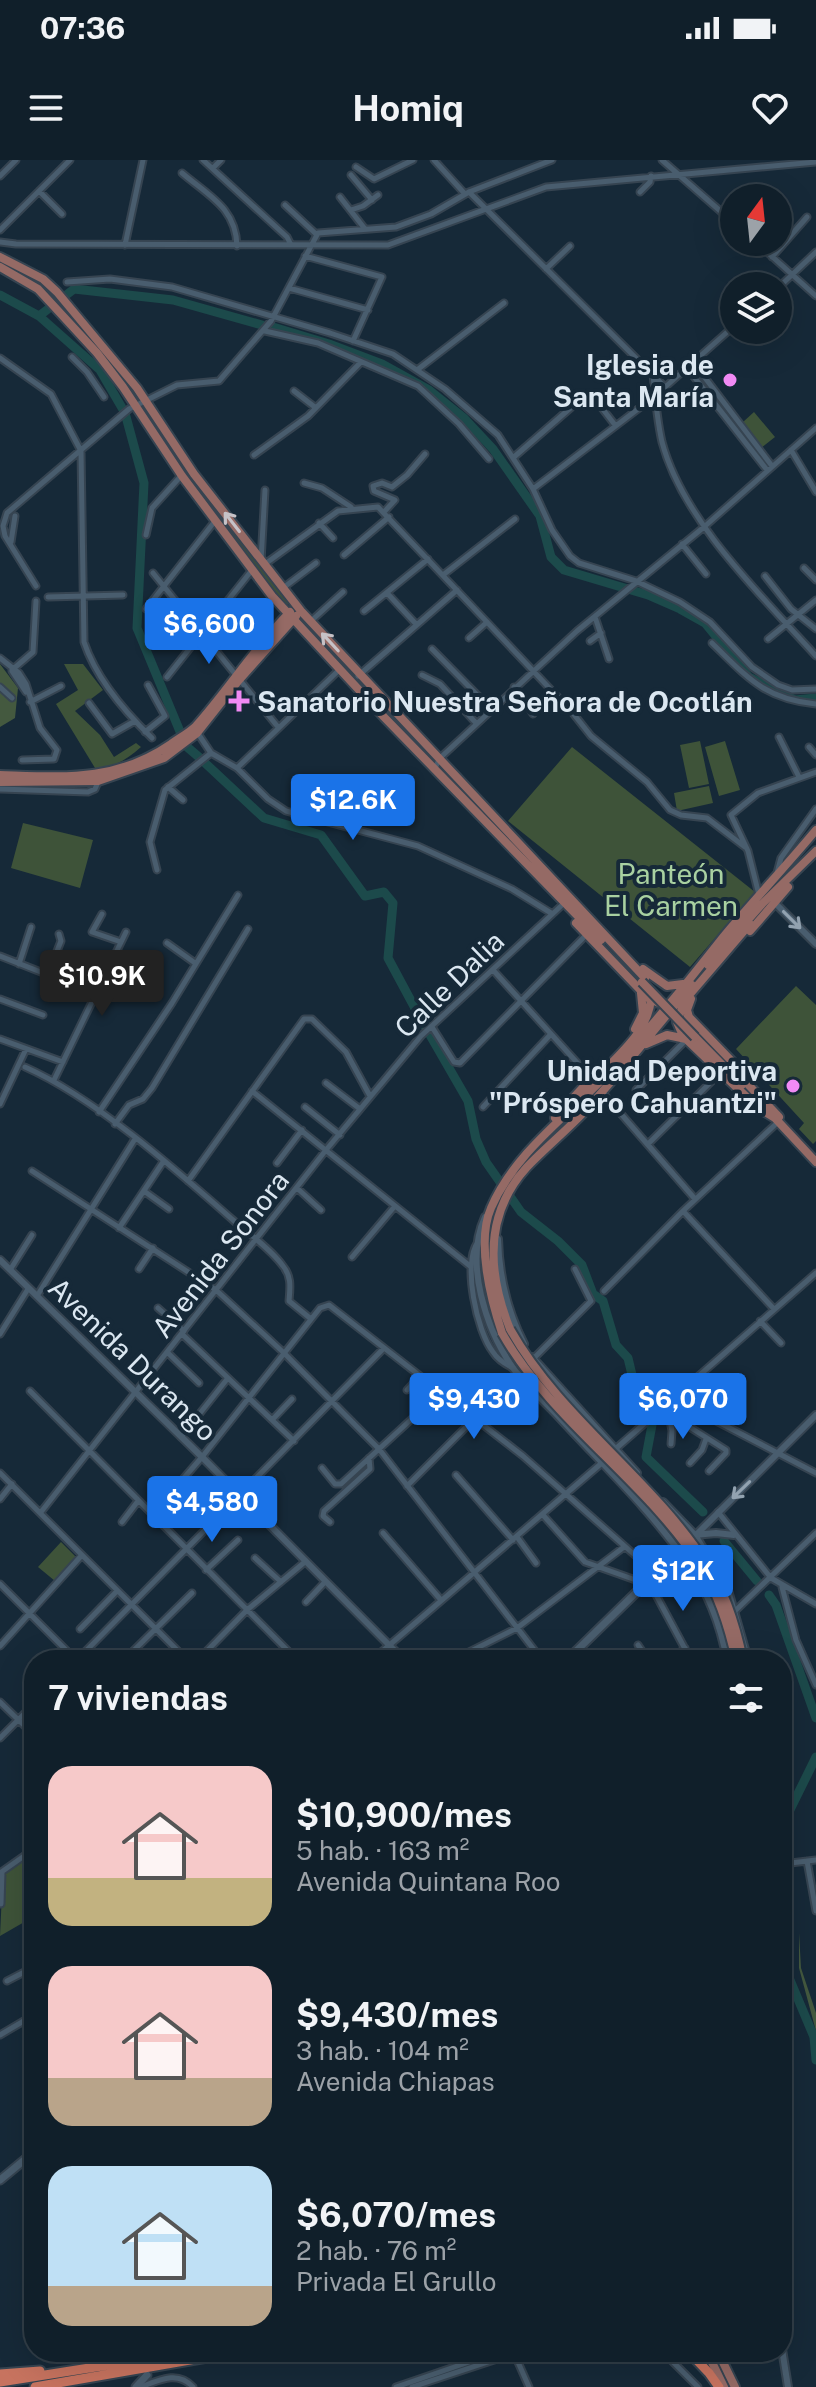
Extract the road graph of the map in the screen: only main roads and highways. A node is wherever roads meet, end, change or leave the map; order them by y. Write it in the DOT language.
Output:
graph roads {
  1 [pos="0,257"];
  2 [pos="0,267"];
  3 [pos="89,330"];
  4 [pos="82,337"];
  5 [pos="100,350"];
  6 [pos="136,406"];
  7 [pos="189,484"];
  8 [pos="210,493"];
  9 [pos="272,596"];
  10 [pos="299,609"];
  11 [pos="291,616"];
  12 [pos="280,627"];
  13 [pos="308,636"];
  14 [pos="393,708"];
  15 [pos="384,717"];
  16 [pos="177,744"];
  17 [pos="0,775"];
  18 [pos="0,782"];
  19 [pos="816,830"];
  20 [pos="804,844"];
  21 [pos="816,851"];
  22 [pos="543,876"];
  23 [pos="768,898"];
  24 [pos="643,980"];
  25 [pos="686,983"];
  26 [pos="651,1000"];
  27 [pos="674,1008"];
  28 [pos="691,1031"];
  29 [pos="638,1049"];
  30 [pos="576,1105"];
  31 [pos="776,1120"];
  32 [pos="538,1142"];
  33 [pos="550,1144"];
  34 [pos="816,1155"];
  35 [pos="816,1162"];
  36 [pos="513,1178"];
  37 [pos="498,1209"];
  38 [pos="506,1331"];
  39 [pos="695,1535"];
  40 [pos="580,1650"];
  41 [pos="733,1650"];
  42 [pos="743,1650"];
  43 [pos="24,2160"];
  44 [pos="0,2180"];
  45 [pos="130,2362"];
  46 [pos="179,2362"];
  47 [pos="699,2362"];
  48 [pos="711,2362"];
  49 [pos="723,2362"];
  50 [pos="76,2371"];
  51 [pos="0,2374"];
  52 [pos="147,2375"];
  53 [pos="0,2382"];
  54 [pos="35,2387"];
  55 [pos="138,2387"];
  56 [pos="721,2387"];
  57 [pos="735,2387"];
  1 -- 3 [label="main road"];
  2 -- 4 [label="main road"];
  3 -- 4 [label="main road"];
  3 -- 5 [label="main road"];
  4 -- 5 [label="main road"];
  5 -- 6 [label="main road"];
  6 -- 7 [label="main road"];
  6 -- 8 [label="main road"];
  7 -- 8 [label="main road"];
  7 -- 9 [label="main road"];
  10 -- 8 [label="main road, one-way"];
  9 -- 11 [label="main road"];
  9 -- 12 [label="main road"];
  10 -- 11 [label="main road"];
  14 -- 10 [label="main road, one-way"];
  11 -- 12 [label="main road"];
  11 -- 13 [label="main road"];
  12 -- 13 [label="main road"];
  12 -- 16 [label="main road"];
  13 -- 15 [label="main road"];
  14 -- 15 [label="main road"];
  14 -- 22 [label="main road"];
  15 -- 22 [label="main road"];
  16 -- 17 [label="main road"];
  16 -- 18 [label="main road"];
  19 -- 20 [label="main road"];
  20 -- 23 [label="main road"];
  20 -- 23 [label="main road"];
  21 -- 23 [label="main road"];
  22 -- 24 [label="main road"];
  22 -- 24 [label="main road"];
  23 -- 25 [label="main road"];
  23 -- 27 [label="main road"];
  24 -- 25 [label="main road"];
  24 -- 26 [label="main road"];
  24 -- 26 [label="main road"];
  24 -- 28 [label="main road, bridge"];
  24 -- 32 [label="main road"];
  25 -- 27 [label="main road"];
  26 -- 27 [label="main road"];
  26 -- 30 [label="main road"];
  27 -- 28 [label="main road"];
  27 -- 28 [label="main road"];
  27 -- 29 [label="main road"];
  27 -- 30 [label="main road"];
  28 -- 29 [label="main road"];
  28 -- 31 [label="main road"];
  28 -- 31 [label="main road"];
  28 -- 34 [label="main road"];
  29 -- 33 [label="main road"];
  30 -- 32 [label="main road"];
  30 -- 33 [label="main road"];
  31 -- 35 [label="main road"];
  32 -- 36 [label="main road"];
  33 -- 36 [label="main road"];
  36 -- 37 [label="main road"];
  37 -- 38 [label="main road"];
  37 -- 38 [label="main road"];
  38 -- 41 [label="main road, bridge"];
  38 -- 42 [label="main road, bridge"];
  39 -- 40 [label="main road"];
  43 -- 44 [label="main road"];
  45 -- 50 [label="highway"];
  46 -- 54 [label="highway"];
  47 -- 56 [label="highway"];
  48 -- 56 [label="main road"];
  49 -- 57 [label="main road"];
  50 -- 51 [label="highway"];
  50 -- 53 [label="highway"];
  52 -- 55 [label="main road"];
}
